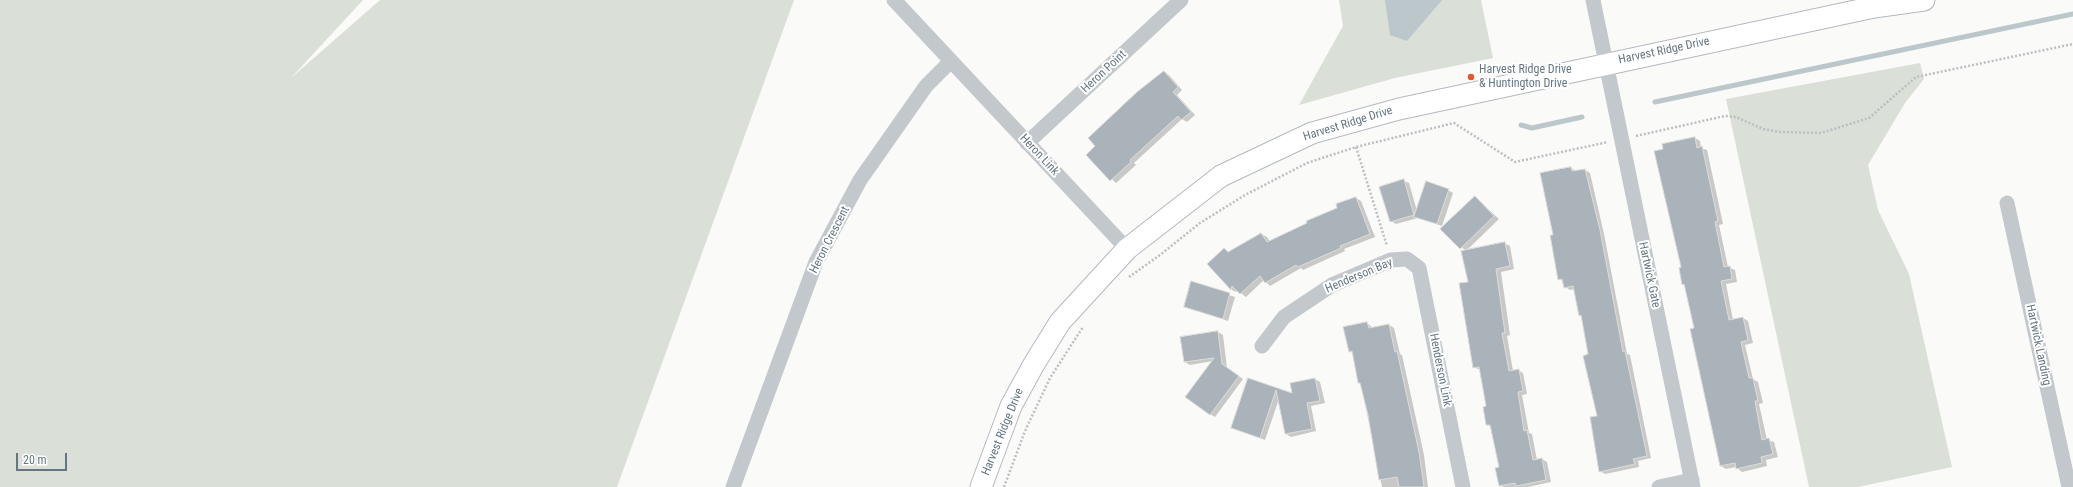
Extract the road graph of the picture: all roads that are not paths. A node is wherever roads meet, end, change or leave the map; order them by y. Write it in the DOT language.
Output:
graph roads {
  1 [pos="894,0"];
  2 [pos="1181,0"];
  3 [pos="1593,0"];
  4 [pos="1896,0"];
  5 [pos="1924,0"];
  6 [pos="1874,7"];
  7 [pos="951,61"];
  8 [pos="1605,64"];
  9 [pos="1027,143"];
  10 [pos="2007,203"];
  11 [pos="1127,249"];
  12 [pos="1406,259"];
  13 [pos="1262,346"];
  14 [pos="1693,483"];
  15 [pos="733,487"];
  16 [pos="981,487"];
  17 [pos="1463,487"];
  18 [pos="1659,487"];
  19 [pos="2069,487"];
  1 -- 7 [label="street, Heron Link"];
  2 -- 9 [label="street, Heron Point"];
  3 -- 8 [label="street, Hartwick Gate"];
  4 -- 6 [label="street, Harvest Ridge Drive"];
  5 -- 6 [label="street, Harvest Ridge Drive"];
  6 -- 8 [label="street, Harvest Ridge Drive"];
  7 -- 9 [label="street, Heron Link"];
  7 -- 15 [label="street, Heron Crescent"];
  8 -- 11 [label="street, Harvest Ridge Drive"];
  8 -- 14 [label="street, Hartwick Gate"];
  9 -- 11 [label="street, Heron Link"];
  10 -- 19 [label="street, Hartwick Landing"];
  11 -- 16 [label="street, Harvest Ridge Drive"];
  12 -- 13 [label="street, Henderson Bay"];
  12 -- 17 [label="street, Henderson Link"];
  14 -- 18 [label="street"];
}
